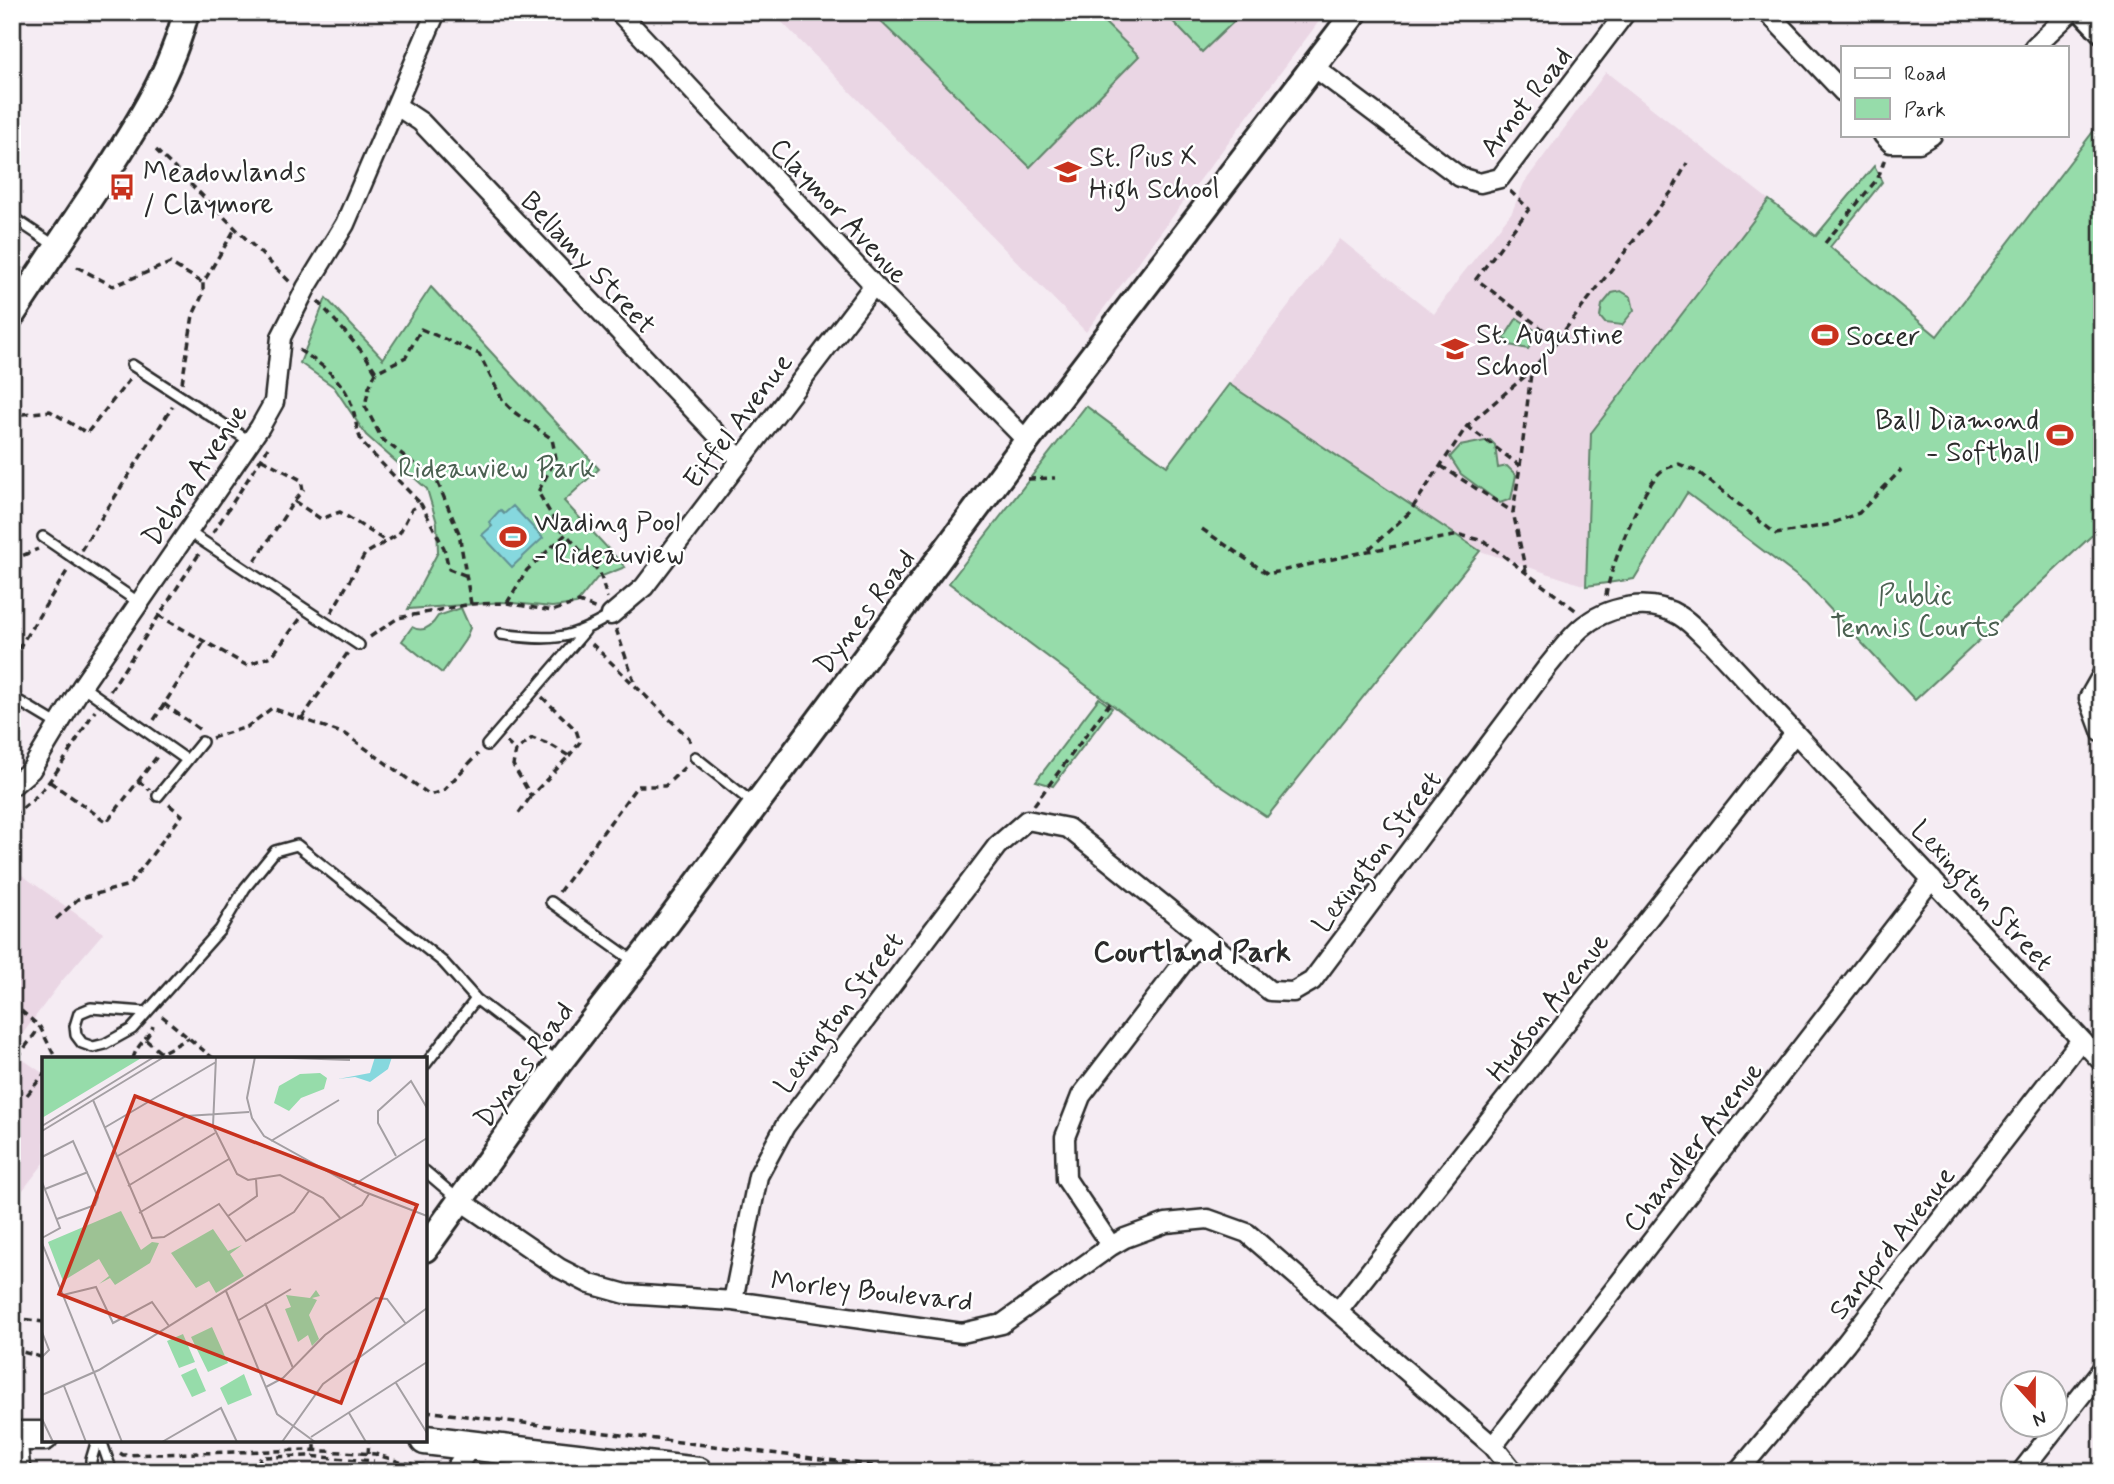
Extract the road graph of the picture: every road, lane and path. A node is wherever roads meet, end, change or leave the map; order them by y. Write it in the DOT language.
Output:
graph roads {
  1 [pos="186,12"];
  2 [pos="436,12"];
  3 [pos="619,12"];
  4 [pos="1355,12"];
  5 [pos="1626,12"];
  6 [pos="1767,12"];
  7 [pos="2071,12"];
  8 [pos="2085,12"];
  9 [pos="2102,30"];
  10 [pos="2035,46"];
  11 [pos="1314,67"];
  12 [pos="1841,90"];
  13 [pos="397,106"];
  14 [pos="1930,136"];
  15 [pos="1887,139"];
  16 [pos="156,150"];
  17 [pos="1687,163"];
  18 [pos="1500,178"];
  19 [pos="12,217"];
  20 [pos="235,229"];
  21 [pos="1825,243"];
  22 [pos="58,247"];
  23 [pos="77,267"];
  24 [pos="203,283"];
  25 [pos="874,285"];
  26 [pos="305,291"];
  27 [pos="12,314"];
  28 [pos="1557,340"];
  29 [pos="299,350"];
  30 [pos="135,368"];
  31 [pos="1531,371"];
  32 [pos="376,372"];
  33 [pos="179,396"];
  34 [pos="12,408"];
  35 [pos="1467,426"];
  36 [pos="1027,441"];
  37 [pos="248,446"];
  38 [pos="740,459"];
  39 [pos="1441,466"];
  40 [pos="1520,466"];
  41 [pos="1901,470"];
  42 [pos="1055,478"];
  43 [pos="1028,479"];
  44 [pos="294,500"];
  45 [pos="421,504"];
  46 [pos="1513,512"];
  47 [pos="1202,529"];
  48 [pos="189,532"];
  49 [pos="566,534"];
  50 [pos="44,538"];
  51 [pos="387,542"];
  52 [pos="1368,551"];
  53 [pos="75,560"];
  54 [pos="12,561"];
  55 [pos="247,573"];
  56 [pos="1527,574"];
  57 [pos="467,576"];
  58 [pos="138,602"];
  59 [pos="507,603"];
  60 [pos="471,604"];
  61 [pos="306,611"];
  62 [pos="1609,611"];
  63 [pos="158,615"];
  64 [pos="611,615"];
  65 [pos="1591,621"];
  66 [pos="325,624"];
  67 [pos="585,631"];
  68 [pos="501,634"];
  69 [pos="204,642"];
  70 [pos="359,645"];
  71 [pos="12,659"];
  72 [pos="2102,675"];
  73 [pos="635,685"];
  74 [pos="82,686"];
  75 [pos="535,690"];
  76 [pos="12,697"];
  77 [pos="1110,703"];
  78 [pos="164,704"];
  79 [pos="302,718"];
  80 [pos="57,724"];
  81 [pos="147,730"];
  82 [pos="1795,733"];
  83 [pos="2102,733"];
  84 [pos="497,734"];
  85 [pos="212,738"];
  86 [pos="202,742"];
  87 [pos="166,744"];
  88 [pos="487,745"];
  89 [pos="516,751"];
  90 [pos="569,756"];
  91 [pos="695,757"];
  92 [pos="187,760"];
  93 [pos="138,781"];
  94 [pos="50,782"];
  95 [pos="12,786"];
  96 [pos="158,796"];
  97 [pos="531,796"];
  98 [pos="755,805"];
  99 [pos="519,813"];
  100 [pos="1027,820"];
  101 [pos="1932,879"];
  102 [pos="551,902"];
  103 [pos="56,919"];
  104 [pos="1202,938"];
  105 [pos="636,964"];
  106 [pos="476,999"];
  107 [pos="12,1003"];
  108 [pos="145,1012"];
  109 [pos="40,1027"];
  110 [pos="189,1038"];
  111 [pos="146,1040"];
  112 [pos="2081,1040"];
  113 [pos="161,1053"];
  114 [pos="55,1057"];
  115 [pos="158,1057"];
  116 [pos="212,1057"];
  117 [pos="427,1062"];
  118 [pos="2102,1062"];
  119 [pos="559,1063"];
  120 [pos="12,1068"];
  121 [pos="42,1076"];
  122 [pos="27,1095"];
  123 [pos="427,1173"];
  124 [pos="461,1201"];
  125 [pos="427,1246"];
  126 [pos="1111,1246"];
  127 [pos="733,1301"];
  128 [pos="1339,1310"];
  129 [pos="15,1318"];
  130 [pos="42,1322"];
  131 [pos="12,1349"];
  132 [pos="42,1357"];
  133 [pos="2102,1369"];
  134 [pos="427,1412"];
  135 [pos="26,1436"];
  136 [pos="427,1440"];
  137 [pos="98,1442"];
  138 [pos="100,1442"];
  139 [pos="316,1442"];
  140 [pos="369,1442"];
  141 [pos="472,1445"];
  142 [pos="1493,1446"];
  143 [pos="116,1450"];
  144 [pos="315,1451"];
  145 [pos="368,1454"];
  146 [pos="374,1461"];
  147 [pos="454,1471"];
  148 [pos="668,1471"];
  149 [pos="24,1472"];
  150 [pos="90,1472"];
  151 [pos="112,1472"];
  152 [pos="249,1472"];
  153 [pos="698,1472"];
  154 [pos="927,1472"];
  155 [pos="1514,1472"];
  156 [pos="1738,1472"];
  157 [pos="2021,1472"];
  1 -- 22 [label="street"];
  2 -- 13 [label="street, Debra Avenue"];
  3 -- 25 [label="street, Claymor Avenue"];
  4 -- 11 [label="street, Dynes Road"];
  5 -- 18 [label="street, Arnot Road"];
  6 -- 12 [label="street"];
  7 -- 10 [label="street"];
  8 -- 9 [label="street"];
  11 -- 18 [label="street, Arnot Road"];
  11 -- 36 [label="street, Dynes Road"];
  13 -- 26 [label="street, Debra Avenue"];
  13 -- 38 [label="street, Bellamy Street"];
  14 -- 15 [label="street"];
  15 -- 21 [label="path"];
  16 -- 20 [label="path"];
  17 -- 28 [label="path"];
  18 -- 28 [label="path"];
  19 -- 22 [label="lane"];
  20 -- 24 [label="path"];
  20 -- 26 [label="path"];
  22 -- 27 [label="street"];
  23 -- 24 [label="path"];
  24 -- 33 [label="path"];
  25 -- 36 [label="street, Claymor Avenue"];
  25 -- 38 [label="street, Eiffel Avenue"];
  26 -- 32 [label="path"];
  26 -- 37 [label="street, Debra Avenue"];
  28 -- 31 [label="path"];
  29 -- 45 [label="path"];
  30 -- 33 [label="lane"];
  30 -- 34 [label="path"];
  31 -- 35 [label="path"];
  31 -- 40 [label="path"];
  32 -- 49 [label="path"];
  32 -- 57 [label="path"];
  33 -- 37 [label="lane"];
  33 -- 53 [label="path"];
  35 -- 39 [label="path"];
  35 -- 40 [label="path"];
  36 -- 98 [label="street, Dynes Road"];
  37 -- 44 [label="path"];
  37 -- 48 [label="street, Debra Avenue"];
  38 -- 64 [label="street, Eiffel Avenue"];
  39 -- 46 [label="path"];
  39 -- 52 [label="path"];
  40 -- 46 [label="path"];
  41 -- 62 [label="path"];
  42 -- 43 [label="path"];
  44 -- 51 [label="path"];
  44 -- 55 [label="path"];
  45 -- 51 [label="path"];
  45 -- 57 [label="path"];
  46 -- 56 [label="path"];
  47 -- 52 [label="path"];
  48 -- 55 [label="lane"];
  48 -- 58 [label="street, Debra Avenue"];
  49 -- 59 [label="path"];
  49 -- 64 [label="path"];
  50 -- 53 [label="lane"];
  50 -- 54 [label="path"];
  51 -- 66 [label="path"];
  52 -- 56 [label="path"];
  53 -- 58 [label="lane"];
  53 -- 71 [label="path"];
  55 -- 61 [label="lane"];
  56 -- 65 [label="path"];
  57 -- 60 [label="path"];
  58 -- 74 [label="street, Debra Avenue"];
  59 -- 60 [label="path"];
  59 -- 64 [label="path"];
  60 -- 70 [label="path"];
  61 -- 66 [label="lane"];
  61 -- 69 [label="path"];
  62 -- 65 [label="street, Lexington Street"];
  62 -- 82 [label="street, Lexington Street"];
  63 -- 69 [label="path"];
  64 -- 67 [label="lane"];
  64 -- 73 [label="path"];
  65 -- 104 [label="street, Lexington Street"];
  66 -- 70 [label="lane"];
  67 -- 68 [label="lane"];
  67 -- 73 [label="path"];
  67 -- 75 [label="lane"];
  69 -- 78 [label="path"];
  70 -- 79 [label="path"];
  72 -- 83 [label="street"];
  73 -- 91 [label="path"];
  74 -- 80 [label="street, Debra Avenue"];
  74 -- 81 [label="lane"];
  75 -- 84 [label="lane"];
  75 -- 90 [label="path"];
  76 -- 80 [label="lane"];
  77 -- 100 [label="path"];
  78 -- 81 [label="path"];
  78 -- 85 [label="path"];
  79 -- 85 [label="path"];
  79 -- 88 [label="path"];
  80 -- 95 [label="street, Debra Avenue"];
  81 -- 87 [label="lane"];
  82 -- 101 [label="street, Lexington Street"];
  82 -- 128 [label="street, Hudson Avenue"];
  84 -- 88 [label="lane"];
  84 -- 89 [label="path"];
  85 -- 86 [label="path"];
  86 -- 92 [label="lane"];
  87 -- 92 [label="lane"];
  87 -- 93 [label="path"];
  89 -- 90 [label="path"];
  89 -- 97 [label="path"];
  90 -- 97 [label="path"];
  91 -- 98 [label="lane"];
  91 -- 102 [label="path"];
  92 -- 96 [label="lane"];
  93 -- 94 [label="path"];
  93 -- 96 [label="path"];
  96 -- 103 [label="path"];
  97 -- 99 [label="path"];
  98 -- 105 [label="street, Dynes Road"];
  100 -- 104 [label="street, Lexington Street"];
  100 -- 127 [label="street, Lexington Street"];
  101 -- 112 [label="street, Lexington Street"];
  101 -- 142 [label="street, Chandler Avenue"];
  102 -- 105 [label="lane"];
  104 -- 126 [label="street"];
  105 -- 119 [label="street, Dynes Road"];
  106 -- 108 [label="lane"];
  106 -- 117 [label="lane"];
  106 -- 119 [label="lane"];
  107 -- 109 [label="path"];
  108 -- 108 [label="lane"];
  108 -- 110 [label="path"];
  109 -- 114 [label="path"];
  109 -- 120 [label="path"];
  110 -- 113 [label="path"];
  110 -- 116 [label="path"];
  111 -- 113 [label="path"];
  112 -- 118 [label="street, Lexington Street"];
  112 -- 156 [label="street, Sanford Avenue"];
  113 -- 115 [label="path"];
  119 -- 124 [label="street, Dynes Road"];
  121 -- 122 [label="path"];
  123 -- 124 [label="lane"];
  124 -- 125 [label="street, Dynes Road"];
  124 -- 127 [label="street, Morley Boulevard"];
  126 -- 127 [label="street, Morley Boulevard"];
  126 -- 128 [label="street, Morley Boulevard"];
  128 -- 142 [label="street, Morley Boulevard"];
  129 -- 130 [label="path"];
  131 -- 132 [label="path"];
  133 -- 157 [label="street"];
  134 -- 154 [label="path"];
  135 -- 149 [label="lane"];
  136 -- 141 [label="main road"];
  137 -- 150 [label="lane"];
  138 -- 151 [label="lane"];
  139 -- 144 [label="path"];
  140 -- 145 [label="path"];
  141 -- 147 [label="street"];
  141 -- 148 [label="main road"];
  142 -- 155 [label="street, Morley Boulevard"];
  143 -- 144 [label="path"];
  144 -- 145 [label="path"];
  145 -- 147 [label="path"];
  146 -- 152 [label="path"];
  148 -- 153 [label="main road"];
}
